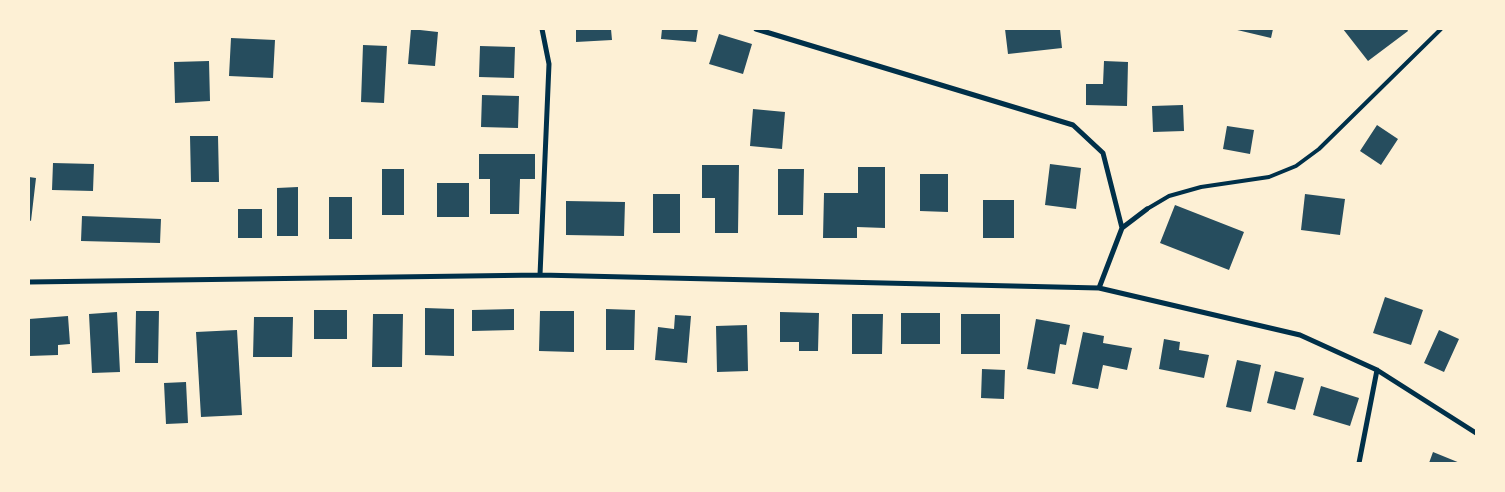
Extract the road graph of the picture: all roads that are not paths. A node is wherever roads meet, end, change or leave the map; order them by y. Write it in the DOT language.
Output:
graph roads {
  1 [pos="542,29"];
  2 [pos="756,29"];
  3 [pos="1441,29"];
  4 [pos="1147,209"];
  5 [pos="1122,228"];
  6 [pos="540,275"];
  7 [pos="29,282"];
  8 [pos="1099,288"];
  9 [pos="1376,370"];
  10 [pos="1476,434"];
  11 [pos="1359,463"];
  1 -- 6 [label="street"];
  2 -- 5 [label="street"];
  3 -- 4 [label="lane"];
  4 -- 5 [label="street"];
  5 -- 8 [label="street"];
  6 -- 7 [label="street"];
  6 -- 8 [label="street"];
  8 -- 9 [label="street"];
  9 -- 10 [label="street"];
  9 -- 11 [label="street"];
}
